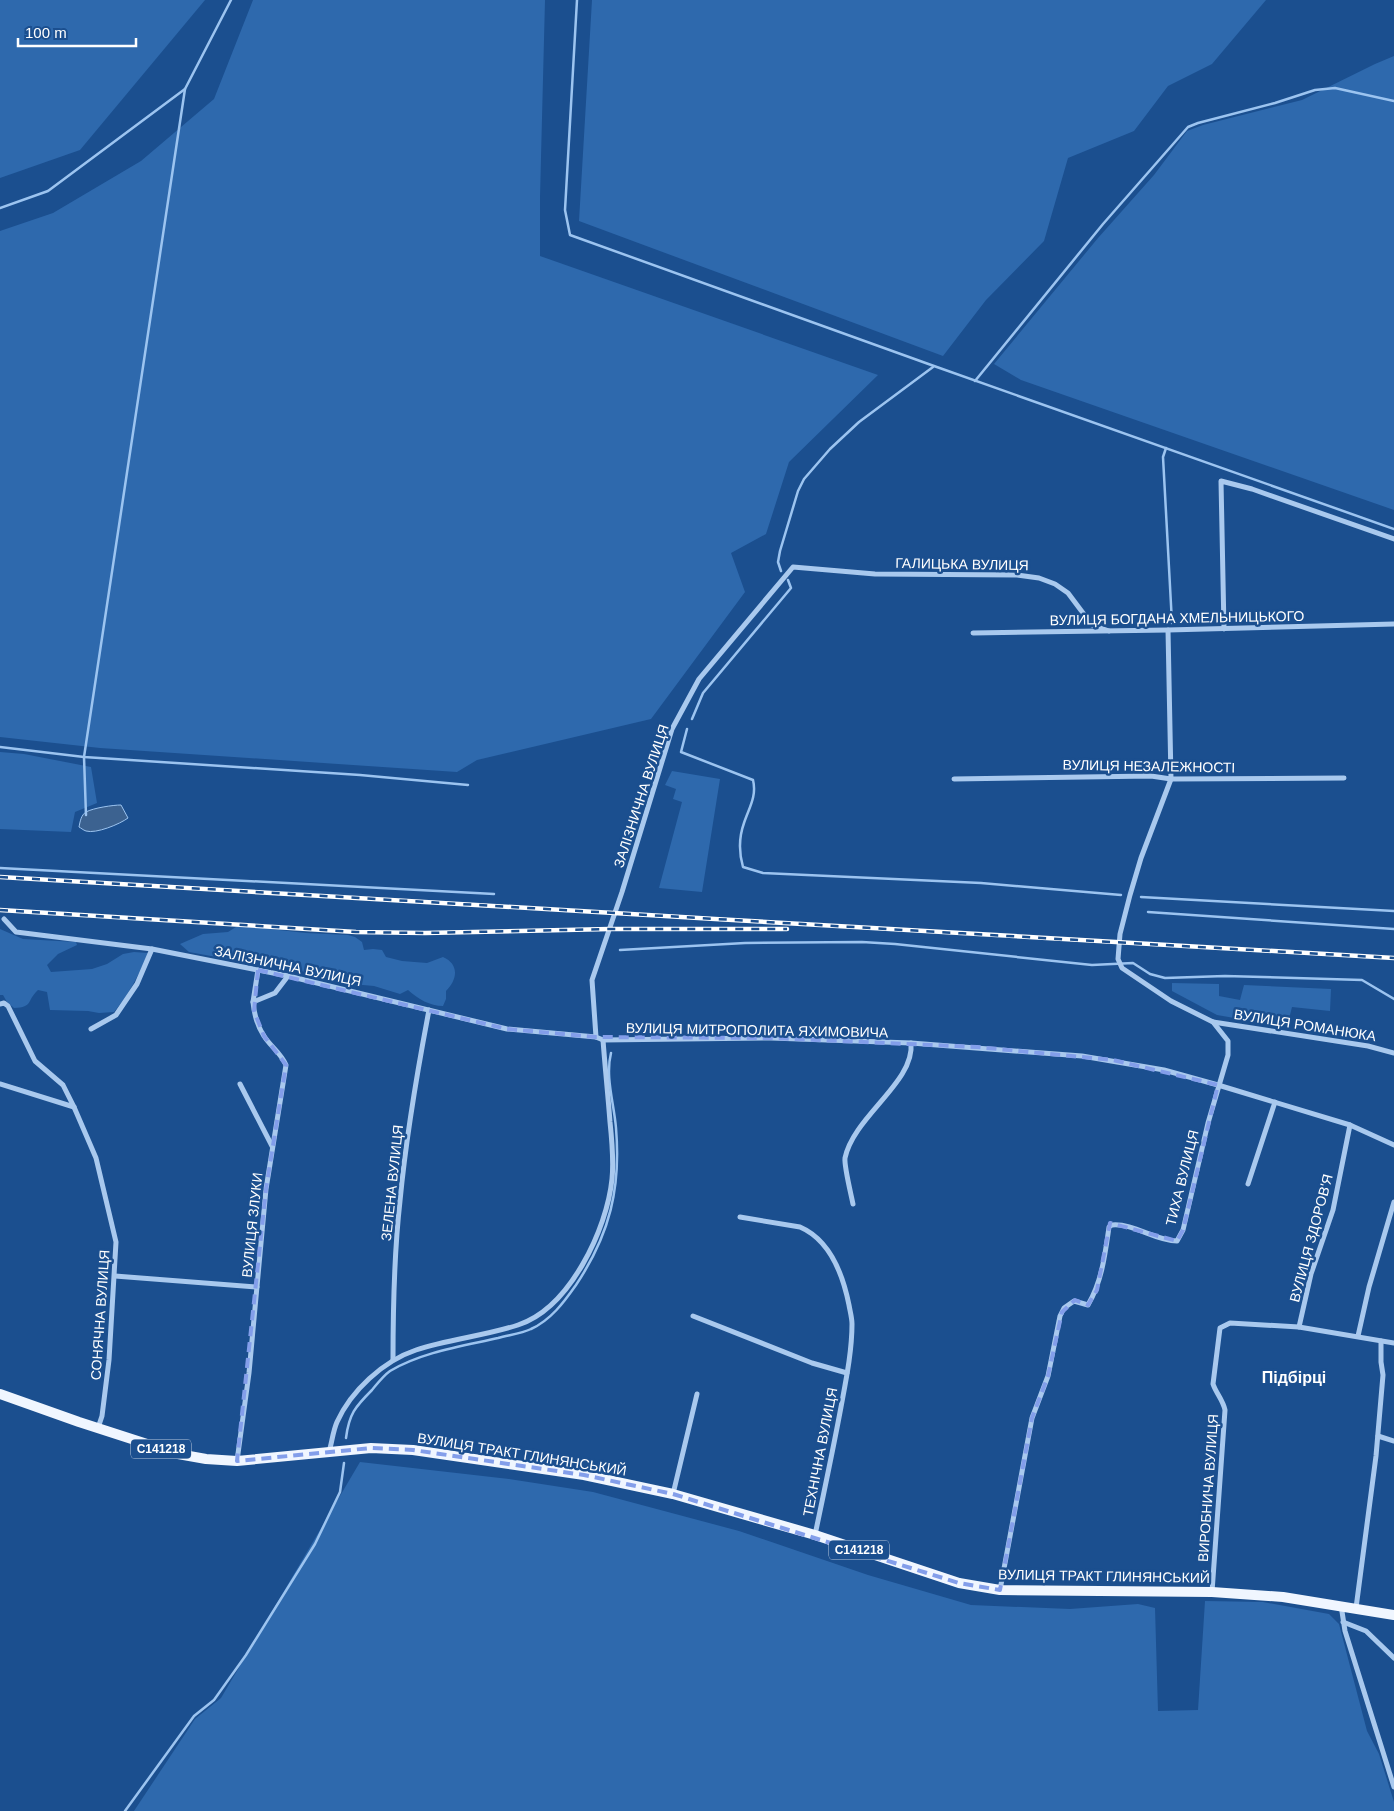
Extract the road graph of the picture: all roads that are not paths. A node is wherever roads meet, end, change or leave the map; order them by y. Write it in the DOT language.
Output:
graph roads {
  1 [pos="1394,539"];
  2 [pos="793,567"];
  3 [pos="1394,624"];
  4 [pos="1224,629"];
  5 [pos="1168,630"];
  6 [pos="1109,631"];
  7 [pos="973,633"];
  8 [pos="1344,778"];
  9 [pos="954,779"];
  10 [pos="1172,779"];
  11 [pos="4,919"];
  12 [pos="152,949"];
  13 [pos="258,970"];
  14 [pos="288,976"];
  15 [pos="253,1002"];
  16 [pos="0,1004"];
  17 [pos="429,1010"];
  18 [pos="1212,1022"];
  19 [pos="91,1029"];
  20 [pos="596,1037"];
  21 [pos="603,1040"];
  22 [pos="911,1042"];
  23 [pos="1394,1053"];
  24 [pos="0,1084"];
  25 [pos="240,1084"];
  26 [pos="1218,1085"];
  27 [pos="1275,1102"];
  28 [pos="74,1107"];
  29 [pos="1350,1125"];
  30 [pos="1394,1145"];
  31 [pos="272,1147"];
  32 [pos="1248,1184"];
  33 [pos="1394,1202"];
  34 [pos="853,1204"];
  35 [pos="740,1217"];
  36 [pos="115,1276"];
  37 [pos="256,1287"];
  38 [pos="694,1316"];
  39 [pos="1298,1328"];
  40 [pos="1358,1336"];
  41 [pos="1382,1341"];
  42 [pos="1394,1343"];
  43 [pos="393,1360"];
  44 [pos="847,1373"];
  45 [pos="0,1394"];
  46 [pos="697,1394"];
  47 [pos="97,1428"];
  48 [pos="1378,1436"];
  49 [pos="1394,1441"];
  50 [pos="329,1452"];
  51 [pos="237,1461"];
  52 [pos="673,1494"];
  53 [pos="815,1536"];
  54 [pos="1000,1590"];
  55 [pos="1212,1592"];
  56 [pos="1341,1605"];
  57 [pos="1356,1608"];
  58 [pos="1394,1615"];
  59 [pos="1343,1622"];
  60 [pos="1394,1658"];
  61 [pos="1394,1787"];
  1 -- 4 [label="street"];
  2 -- 6 [label="street, ГАЛИЦЬКА ВУЛИЦЯ"];
  2 -- 20 [label="street, ЗАЛІЗНИЧНА ВУЛИЦЯ"];
  3 -- 4 [label="street, ВУЛИЦЯ БОГДАНА ХМЕЛЬНИЦЬКОГО"];
  4 -- 5 [label="street, ВУЛИЦЯ БОГДАНА ХМЕЛЬНИЦЬКОГО"];
  5 -- 6 [label="street, ВУЛИЦЯ БОГДАНА ХМЕЛЬНИЦЬКОГО"];
  5 -- 10 [label="street"];
  6 -- 7 [label="street, ВУЛИЦЯ БОГДАНА ХМЕЛЬНИЦЬКОГО"];
  8 -- 10 [label="street, ВУЛИЦЯ НЕЗАЛЕЖНОСТІ"];
  9 -- 10 [label="street, ВУЛИЦЯ НЕЗАЛЕЖНОСТІ"];
  10 -- 18 [label="street, ВУЛИЦЯ РОМАНЮКА"];
  11 -- 12 [label="street, ЗАЛІЗНИЧНА ВУЛИЦЯ"];
  12 -- 13 [label="street, ЗАЛІЗНИЧНА ВУЛИЦЯ"];
  12 -- 19 [label="street"];
  13 -- 14 [label="street, ЗАЛІЗНИЧНА ВУЛИЦЯ"];
  13 -- 15 [label="street, ВУЛИЦЯ ЗЛУКИ"];
  14 -- 15 [label="street"];
  14 -- 17 [label="street, ЗАЛІЗНИЧНА ВУЛИЦЯ"];
  15 -- 31 [label="street, ВУЛИЦЯ ЗЛУКИ"];
  16 -- 28 [label="street"];
  17 -- 20 [label="street, ЗАЛІЗНИЧНА ВУЛИЦЯ"];
  17 -- 43 [label="street, ЗЕЛЕНА ВУЛИЦЯ"];
  18 -- 23 [label="street, ВУЛИЦЯ РОМАНЮКА"];
  18 -- 26 [label="street, ВУЛИЦЯ РОМАНЮКА"];
  20 -- 21 [label="street, ЗАЛІЗНИЧНА ВУЛИЦЯ"];
  21 -- 22 [label="street, ВУЛИЦЯ МИТРОПОЛИТА ЯХИМОВИЧА"];
  21 -- 43 [label="street"];
  22 -- 26 [label="street, ВУЛИЦЯ МИТРОПОЛИТА ЯХИМОВИЧА"];
  22 -- 34 [label="street"];
  24 -- 28 [label="street"];
  25 -- 31 [label="street"];
  26 -- 27 [label="street, ВУЛИЦЯ МИТРОПОЛИТА ЯХИМОВИЧА"];
  26 -- 54 [label="street, ТИХА ВУЛИЦЯ"];
  27 -- 29 [label="street, ВУЛИЦЯ МИТРОПОЛИТА ЯХИМОВИЧА"];
  27 -- 32 [label="street"];
  28 -- 36 [label="street, СОНЯЧНА ВУЛИЦЯ"];
  29 -- 30 [label="street, ВУЛИЦЯ МИТРОПОЛИТА ЯХИМОВИЧА"];
  29 -- 39 [label="street, ВУЛИЦЯ ЗДОРОВ'Я"];
  31 -- 37 [label="street, ВУЛИЦЯ ЗЛУКИ"];
  33 -- 40 [label="street"];
  35 -- 44 [label="street, ТЕХНІЧНА ВУЛИЦЯ"];
  36 -- 37 [label="street"];
  36 -- 47 [label="street, СОНЯЧНА ВУЛИЦЯ"];
  37 -- 51 [label="street, ВУЛИЦЯ ЗЛУКИ"];
  38 -- 44 [label="street, ТЕХНІЧНА ВУЛИЦЯ"];
  39 -- 40 [label="street"];
  39 -- 55 [label="street, ВИРОБНИЧА ВУЛИЦЯ"];
  40 -- 41 [label="street"];
  41 -- 42 [label="street"];
  41 -- 48 [label="street"];
  43 -- 50 [label="street"];
  44 -- 53 [label="street, ТЕХНІЧНА ВУЛИЦЯ"];
  45 -- 47 [label="main road, ВУЛИЦЯ ТРАКТ ГЛИНЯНСЬКИЙ / С141218"];
  46 -- 52 [label="street"];
  47 -- 51 [label="main road, ВУЛИЦЯ ТРАКТ ГЛИНЯНСЬКИЙ / С141218"];
  48 -- 49 [label="street"];
  48 -- 57 [label="street"];
  50 -- 51 [label="main road, ВУЛИЦЯ ТРАКТ ГЛИНЯНСЬКИЙ / С141218"];
  50 -- 52 [label="main road, ВУЛИЦЯ ТРАКТ ГЛИНЯНСЬКИЙ / С141218"];
  52 -- 53 [label="main road, ВУЛИЦЯ ТРАКТ ГЛИНЯНСЬКИЙ / С141218"];
  53 -- 54 [label="main road, ВУЛИЦЯ ТРАКТ ГЛИНЯНСЬКИЙ / С141218"];
  54 -- 55 [label="main road, ВУЛИЦЯ ТРАКТ ГЛИНЯНСЬКИЙ / С141218"];
  55 -- 56 [label="main road, ВУЛИЦЯ ТРАКТ ГЛИНЯНСЬКИЙ / С141218"];
  56 -- 57 [label="main road, ВУЛИЦЯ ТРАКТ ГЛИНЯНСЬКИЙ / С141218"];
  56 -- 59 [label="street"];
  57 -- 58 [label="main road, ВУЛИЦЯ ТРАКТ ГЛИНЯНСЬКИЙ / С141218"];
  59 -- 60 [label="street"];
  59 -- 61 [label="street"];
}
